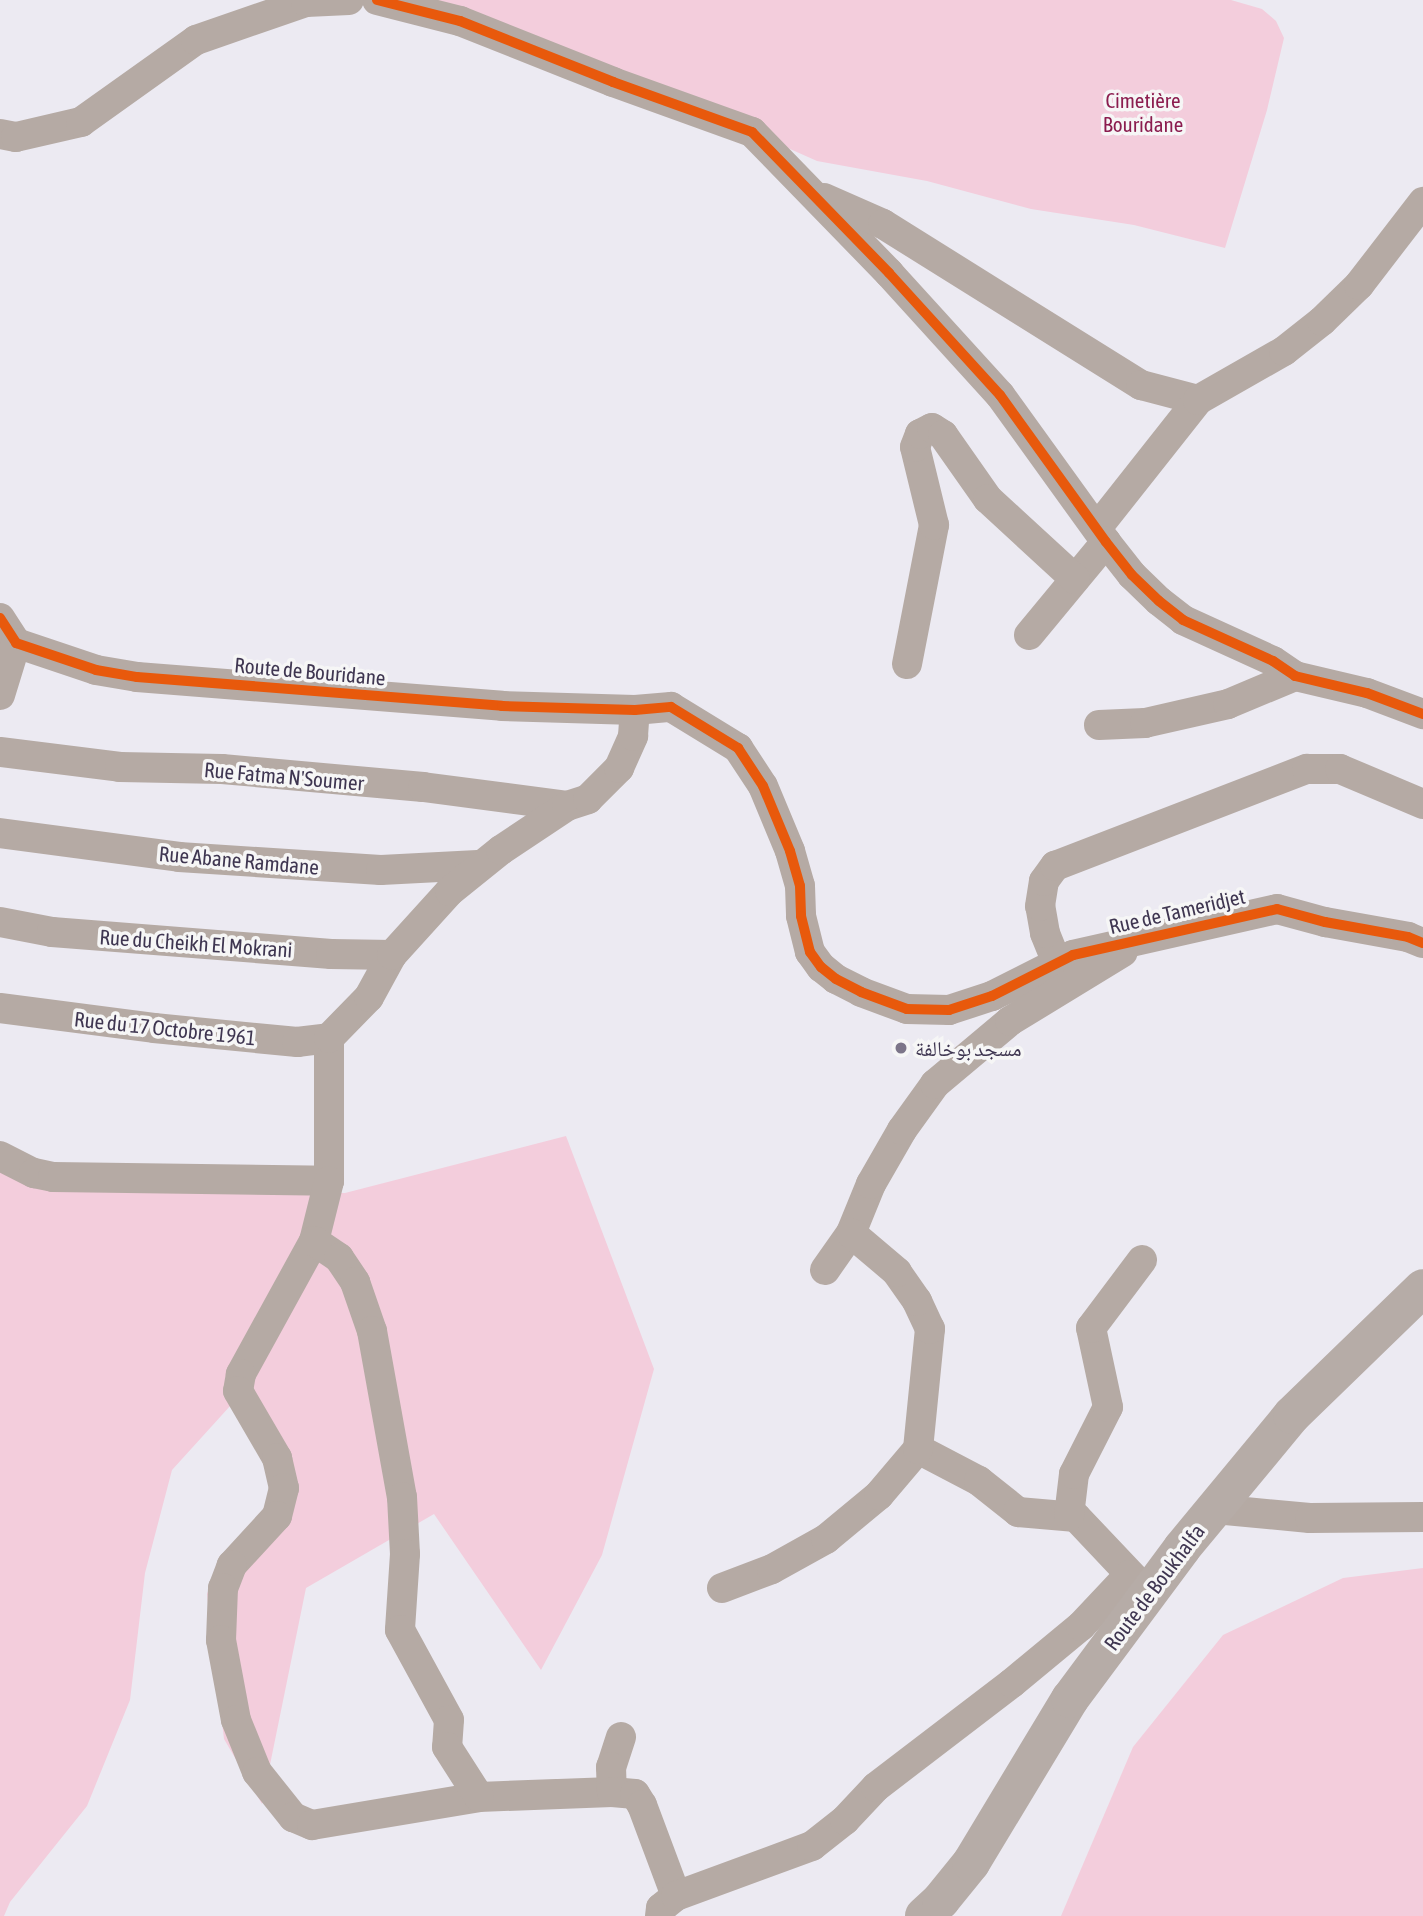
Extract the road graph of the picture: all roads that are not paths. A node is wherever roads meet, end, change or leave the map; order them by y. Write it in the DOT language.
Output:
graph roads {
  1 [pos="349,0"];
  2 [pos="377,0"];
  3 [pos="0,134"];
  4 [pos="808,191"];
  5 [pos="1422,199"];
  6 [pos="1198,400"];
  7 [pos="1102,535"];
  8 [pos="1075,579"];
  9 [pos="0,618"];
  10 [pos="1029,635"];
  11 [pos="16,643"];
  12 [pos="907,664"];
  13 [pos="1295,676"];
  14 [pos="0,695"];
  15 [pos="635,710"];
  16 [pos="1423,714"];
  17 [pos="1099,725"];
  18 [pos="0,752"];
  19 [pos="1423,804"];
  20 [pos="567,806"];
  21 [pos="0,833"];
  22 [pos="478,865"];
  23 [pos="0,922"];
  24 [pos="1144,939"];
  25 [pos="1423,943"];
  26 [pos="392,954"];
  27 [pos="1056,963"];
  28 [pos="0,1008"];
  29 [pos="948,1010"];
  30 [pos="329,1038"];
  31 [pos="0,1156"];
  32 [pos="329,1181"];
  33 [pos="851,1233"];
  34 [pos="314,1241"];
  35 [pos="1142,1260"];
  36 [pos="825,1270"];
  37 [pos="1423,1288"];
  38 [pos="918,1449"];
  39 [pos="1214,1509"];
  40 [pos="1069,1516"];
  41 [pos="1423,1517"];
  42 [pos="1139,1584"];
  43 [pos="722,1588"];
  44 [pos="621,1737"];
  45 [pos="611,1792"];
  46 [pos="479,1797"];
  47 [pos="668,1906"];
  48 [pos="923,1916"];
  1 -- 3 [label="street"];
  2 -- 4 [label="street"];
  4 -- 6 [label="street"];
  4 -- 7 [label="street"];
  5 -- 6 [label="street"];
  6 -- 7 [label="street"];
  7 -- 8 [label="street"];
  7 -- 13 [label="street"];
  8 -- 10 [label="street"];
  8 -- 12 [label="street"];
  9 -- 11 [label="street"];
  11 -- 14 [label="street"];
  11 -- 15 [label="street, Route de Bouridane"];
  13 -- 16 [label="street"];
  13 -- 17 [label="street"];
  15 -- 20 [label="street"];
  15 -- 29 [label="street, Route de Bouridane"];
  18 -- 20 [label="street, Rue Fatma N'Soumer"];
  19 -- 27 [label="street"];
  20 -- 22 [label="street"];
  21 -- 22 [label="street, Rue Abane Ramdane"];
  22 -- 26 [label="street"];
  23 -- 26 [label="street, Rue du Cheikh El Mokrani"];
  24 -- 25 [label="street, Rue de Tameridjet"];
  24 -- 27 [label="street, Rue de Tameridjet"];
  24 -- 33 [label="street"];
  26 -- 30 [label="street"];
  27 -- 29 [label="street, Rue de Tameridjet"];
  28 -- 30 [label="street, Rue du 17 Octobre 1961"];
  30 -- 32 [label="street"];
  31 -- 32 [label="street"];
  32 -- 34 [label="street"];
  33 -- 36 [label="street"];
  33 -- 38 [label="street"];
  34 -- 46 [label="street"];
  34 -- 46 [label="street"];
  35 -- 40 [label="street"];
  37 -- 39 [label="main road, Route de Boukhalfa"];
  38 -- 40 [label="street"];
  38 -- 43 [label="street"];
  39 -- 41 [label="street"];
  39 -- 42 [label="main road, Route de Boukhalfa"];
  40 -- 42 [label="street"];
  42 -- 47 [label="street"];
  42 -- 48 [label="main road, Route de Boukhalfa"];
  44 -- 45 [label="street"];
  45 -- 46 [label="street"];
  45 -- 47 [label="street"];
}
